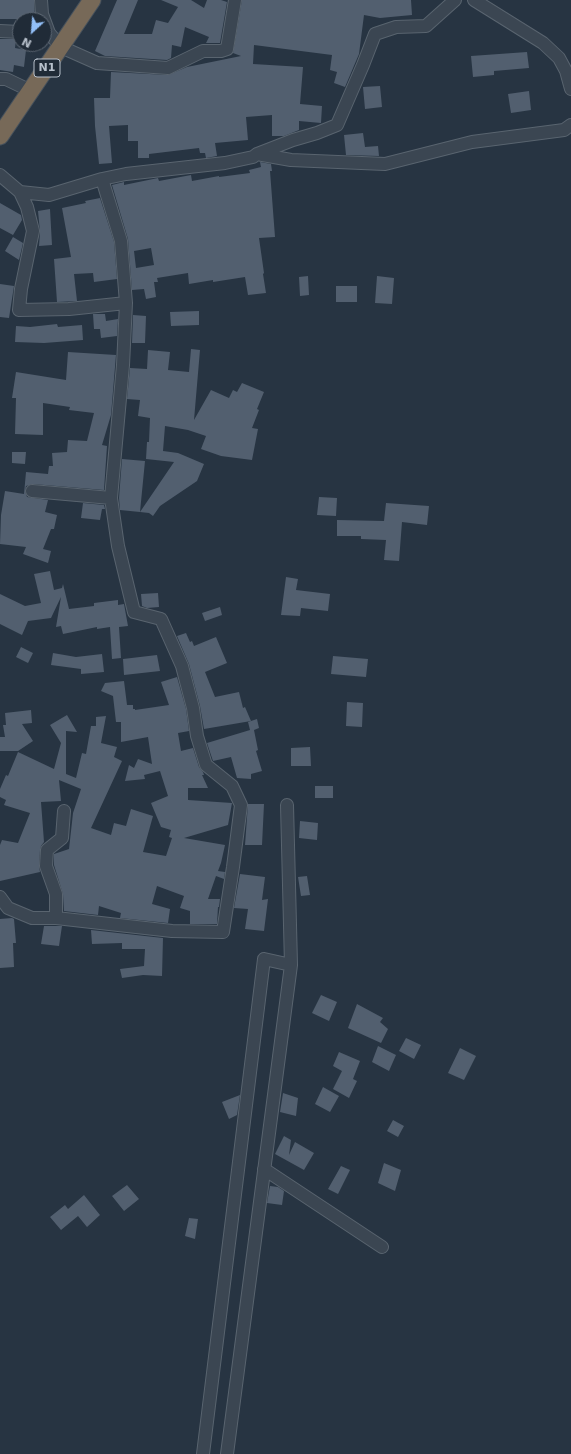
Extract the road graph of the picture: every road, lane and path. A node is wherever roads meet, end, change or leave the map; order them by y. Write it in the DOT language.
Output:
graph roads {
  1 [pos="41,0"];
  2 [pos="92,0"];
  3 [pos="235,0"];
  4 [pos="455,0"];
  5 [pos="474,0"];
  6 [pos="42,12"];
  7 [pos="0,31"];
  8 [pos="12,32"];
  9 [pos="52,39"];
  10 [pos="61,47"];
  11 [pos="0,79"];
  12 [pos="571,89"];
  13 [pos="31,91"];
  14 [pos="571,125"];
  15 [pos="0,136"];
  16 [pos="257,154"];
  17 [pos="0,175"];
  18 [pos="102,179"];
  19 [pos="20,192"];
  20 [pos="126,303"];
  21 [pos="32,491"];
  22 [pos="111,498"];
  23 [pos="287,805"];
  24 [pos="64,811"];
  25 [pos="0,897"];
  26 [pos="56,918"];
  27 [pos="291,965"];
  28 [pos="264,1169"];
  29 [pos="382,1247"];
  30 [pos="204,1454"];
  31 [pos="227,1454"];
  1 -- 6 [label="street"];
  2 -- 10 [label="highway, N1"];
  3 -- 10 [label="street"];
  4 -- 16 [label="street"];
  5 -- 12 [label="street"];
  7 -- 8 [label="street"];
  9 -- 10 [label="street"];
  10 -- 13 [label="highway, N1"];
  11 -- 13 [label="street"];
  13 -- 15 [label="highway, N1"];
  14 -- 16 [label="street"];
  16 -- 18 [label="street"];
  17 -- 19 [label="street"];
  18 -- 19 [label="street"];
  18 -- 20 [label="street"];
  19 -- 20 [label="street"];
  20 -- 22 [label="street"];
  21 -- 22 [label="street"];
  22 -- 26 [label="street"];
  23 -- 27 [label="street"];
  24 -- 26 [label="street"];
  25 -- 26 [label="street"];
  27 -- 28 [label="street"];
  27 -- 30 [label="street"];
  28 -- 29 [label="street"];
  28 -- 31 [label="street"];
}
